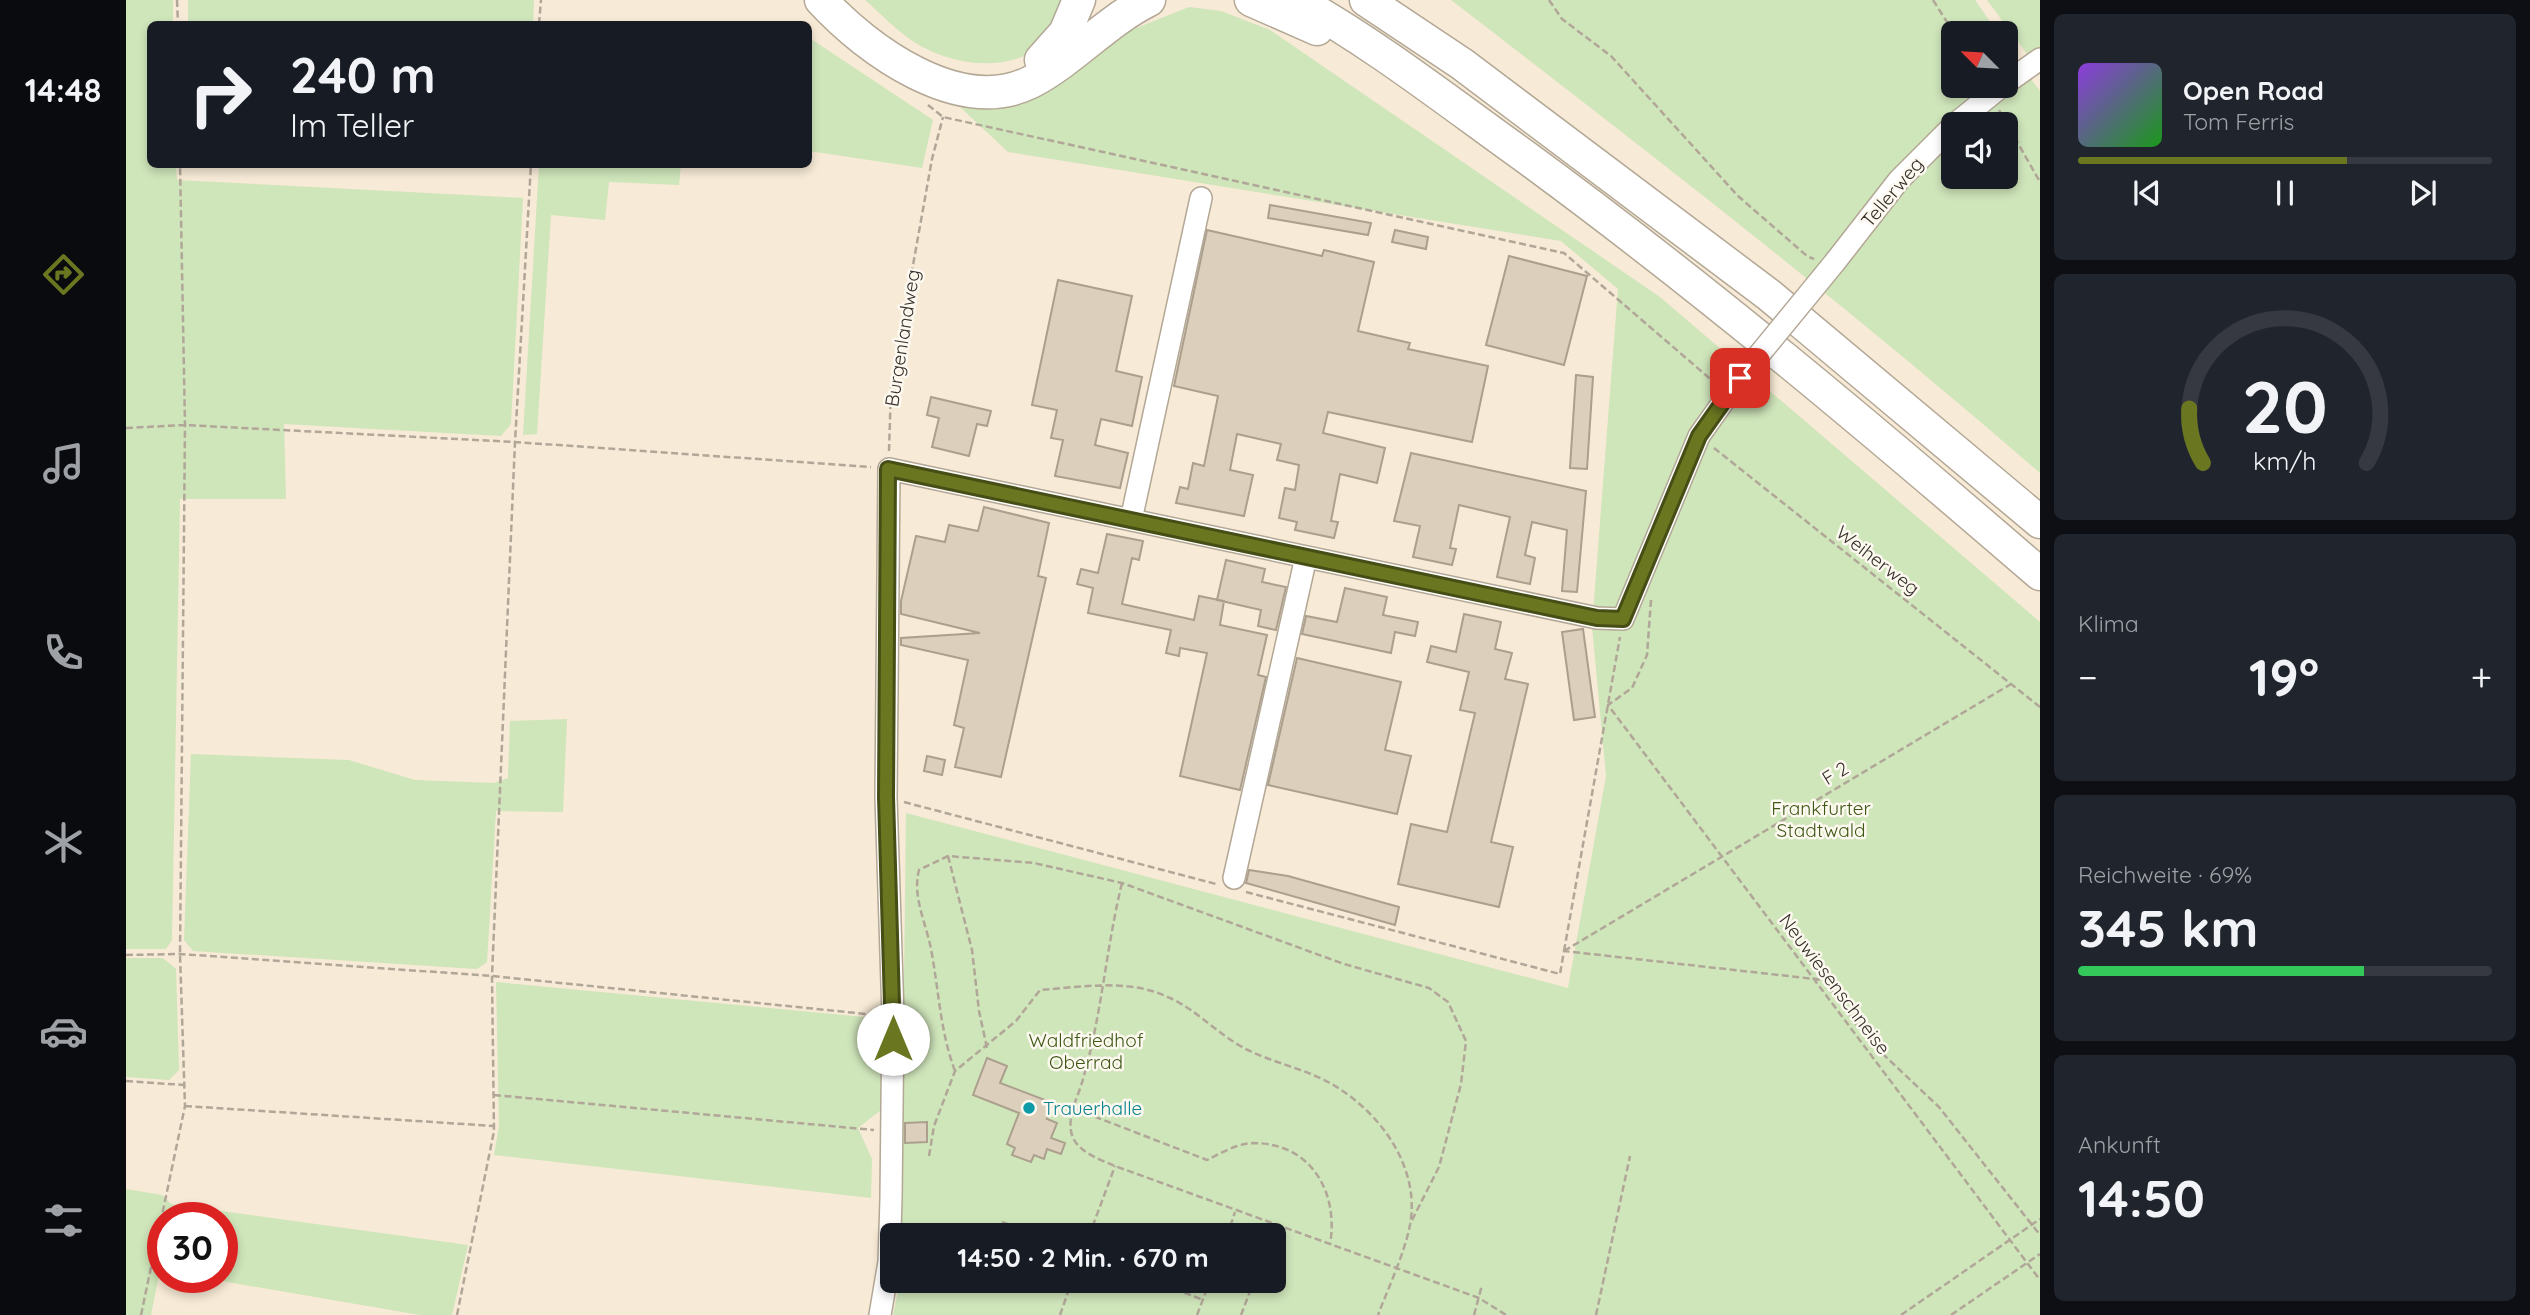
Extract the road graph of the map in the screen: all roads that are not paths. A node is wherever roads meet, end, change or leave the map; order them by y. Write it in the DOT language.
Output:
graph roads {
  1 [pos="821,0"];
  2 [pos="836,0"];
  3 [pos="1079,0"];
  4 [pos="1149,0"];
  5 [pos="1251,0"];
  6 [pos="1296,0"];
  7 [pos="1366,0"];
  8 [pos="1391,0"];
  9 [pos="1386,59"];
  10 [pos="2040,59"];
  11 [pos="1462,64"];
  12 [pos="2018,75"];
  13 [pos="1987,98"];
  14 [pos="1970,112"];
  15 [pos="1941,138"];
  16 [pos="1201,198"];
  17 [pos="1131,520"];
  18 [pos="2040,522"];
  19 [pos="1306,557"];
  20 [pos="2040,574"];
  21 [pos="1231,884"];
  22 [pos="880,1315"];
  1 -- 4 [label="highway"];
  2 -- 3 [label="highway"];
  5 -- 9 [label="highway"];
  6 -- 9 [label="highway"];
  7 -- 11 [label="highway"];
  8 -- 11 [label="highway"];
  9 -- 20 [label="highway"];
  10 -- 12 [label="street, Tellerweg"];
  11 -- 18 [label="highway"];
  13 -- 14 [label="street, Tellerweg"];
  15 -- 19 [label="street, Tellerweg, bridge"];
  16 -- 17 [label="street"];
  17 -- 19 [label="street"];
  17 -- 22 [label="street"];
  19 -- 21 [label="street"];
}
